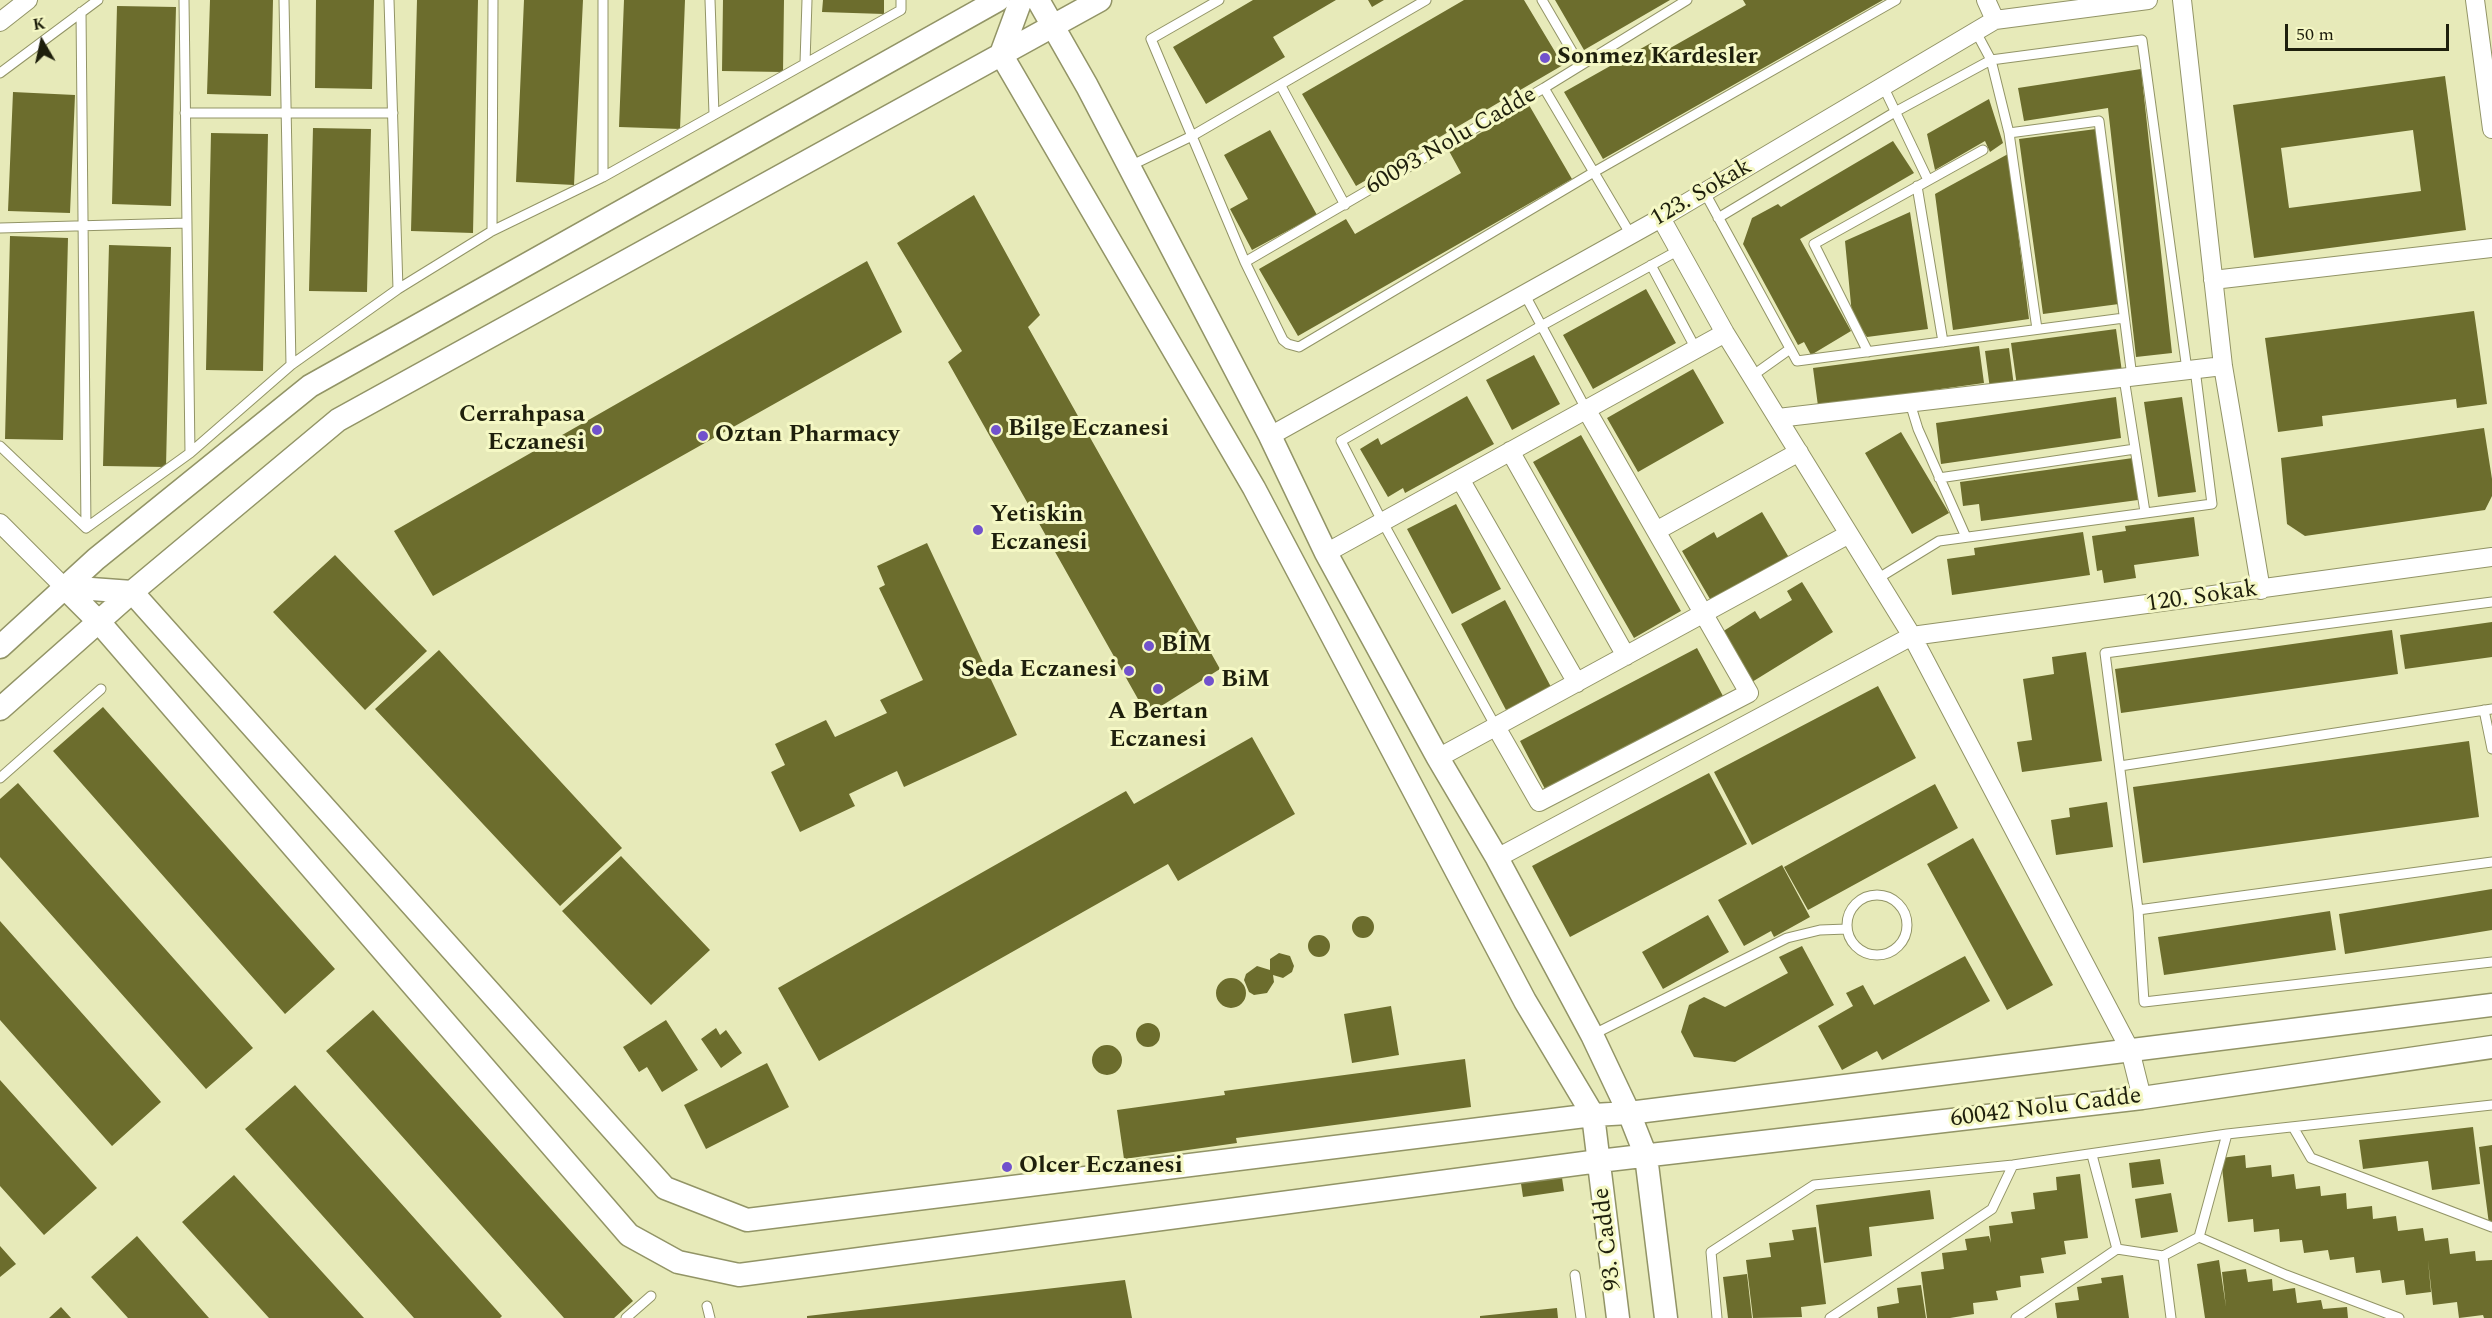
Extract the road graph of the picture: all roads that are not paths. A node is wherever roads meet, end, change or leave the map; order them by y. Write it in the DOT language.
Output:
graph roads {
  1 [pos="28,0"];
  2 [pos="98,0"];
  3 [pos="184,0"];
  4 [pos="284,0"];
  5 [pos="389,0"];
  6 [pos="492,0"];
  7 [pos="603,0"];
  8 [pos="710,0"];
  9 [pos="807,0"];
  10 [pos="901,0"];
  11 [pos="998,0"];
  12 [pos="1021,0"];
  13 [pos="1038,0"];
  14 [pos="1100,0"];
  15 [pos="1219,0"];
  16 [pos="1426,0"];
  17 [pos="1542,0"];
  18 [pos="1688,0"];
  19 [pos="1896,0"];
  20 [pos="1986,0"];
  21 [pos="2148,0"];
  22 [pos="2182,0"];
  23 [pos="2475,0"];
  24 [pos="81,12"];
  25 [pos="1995,20"];
  26 [pos="0,22"];
  27 [pos="1053,27"];
  28 [pos="1976,32"];
  29 [pos="1001,54"];
  30 [pos="1991,60"];
  31 [pos="805,63"];
  32 [pos="1580,65"];
  33 [pos="0,73"];
  34 [pos="1281,86"];
  35 [pos="1544,88"];
  36 [pos="1884,88"];
  37 [pos="185,112"];
  38 [pos="1895,112"];
  39 [pos="287,113"];
  40 [pos="393,113"];
  41 [pos="714,114"];
  42 [pos="2492,129"];
  43 [pos="2009,133"];
  44 [pos="1192,136"];
  45 [pos="1983,150"];
  46 [pos="1129,166"];
  47 [pos="1594,172"];
  48 [pos="603,177"];
  49 [pos="1928,180"];
  50 [pos="1917,186"];
  51 [pos="1705,193"];
  52 [pos="1345,205"];
  53 [pos="1661,218"];
  54 [pos="1718,218"];
  55 [pos="187,223"];
  56 [pos="85,226"];
  57 [pos="0,228"];
  58 [pos="492,231"];
  59 [pos="1631,235"];
  60 [pos="2492,248"];
  61 [pos="1678,250"];
  62 [pos="1245,262"];
  63 [pos="1651,265"];
  64 [pos="2213,280"];
  65 [pos="398,289"];
  66 [pos="1525,295"];
  67 [pos="2124,318"];
  68 [pos="1541,326"];
  69 [pos="2037,329"];
  70 [pos="1725,333"];
  71 [pos="1943,342"];
  72 [pos="1696,349"];
  73 [pos="1790,349"];
  74 [pos="1868,352"];
  75 [pos="291,365"];
  76 [pos="2223,366"];
  77 [pos="2191,370"];
  78 [pos="1752,376"];
  79 [pos="2128,377"];
  80 [pos="1910,403"];
  81 [pos="1587,409"];
  82 [pos="1778,418"];
  83 [pos="1270,436"];
  84 [pos="0,446"];
  85 [pos="2135,449"];
  86 [pos="1510,451"];
  87 [pos="1798,452"];
  88 [pos="190,453"];
  89 [pos="1940,477"];
  90 [pos="1460,478"];
  91 [pos="2145,513"];
  92 [pos="1382,522"];
  93 [pos="0,523"];
  94 [pos="86,528"];
  95 [pos="1656,531"];
  96 [pos="1850,534"];
  97 [pos="1966,537"];
  98 [pos="1326,552"];
  99 [pos="2492,557"];
  100 [pos="1877,579"];
  101 [pos="64,587"];
  102 [pos="2261,590"];
  103 [pos="132,592"];
  104 [pos="2492,602"];
  105 [pos="1703,614"];
  106 [pos="99,622"];
  107 [pos="1912,636"];
  108 [pos="0,647"];
  109 [pos="1626,656"];
  110 [pos="1577,683"];
  111 [pos="101,689"];
  112 [pos="0,709"];
  113 [pos="2488,710"];
  114 [pos="1496,727"];
  115 [pos="2492,749"];
  116 [pos="1438,758"];
  117 [pos="2120,766"];
  118 [pos="0,778"];
  119 [pos="1497,858"];
  120 [pos="2492,862"];
  121 [pos="2138,910"];
  122 [pos="1847,929"];
  123 [pos="2492,962"];
  124 [pos="2492,1005"];
  125 [pos="1592,1035"];
  126 [pos="2492,1047"];
  127 [pos="2130,1050"];
  128 [pos="2142,1098"];
  129 [pos="2492,1105"];
  130 [pos="1629,1113"];
  131 [pos="1593,1115"];
  132 [pos="2293,1126"];
  133 [pos="2227,1134"];
  134 [pos="2092,1155"];
  135 [pos="1646,1156"];
  136 [pos="1599,1161"];
  137 [pos="2013,1165"];
  138 [pos="2492,1227"];
  139 [pos="2199,1237"];
  140 [pos="2118,1249"];
  141 [pos="2163,1256"];
  142 [pos="1575,1275"];
  143 [pos="651,1296"];
  144 [pos="708,1306"];
  145 [pos="626,1318"];
  146 [pos="710,1318"];
  147 [pos="1581,1318"];
  148 [pos="1618,1318"];
  149 [pos="1666,1318"];
  150 [pos="1717,1318"];
  151 [pos="1830,1318"];
  152 [pos="2016,1318"];
  153 [pos="2171,1318"];
  154 [pos="2399,1318"];
  1 -- 26 [label="street"];
  2 -- 24 [label="lane"];
  3 -- 37 [label="lane"];
  4 -- 39 [label="lane"];
  5 -- 40 [label="lane"];
  6 -- 58 [label="lane"];
  7 -- 48 [label="lane"];
  8 -- 41 [label="lane"];
  9 -- 31 [label="lane"];
  10 -- 31 [label="lane"];
  11 -- 101 [label="street"];
  12 -- 29 [label="street"];
  13 -- 27 [label="street"];
  14 -- 27 [label="street"];
  15 -- 44 [label="lane"];
  16 -- 34 [label="lane"];
  17 -- 32 [label="lane"];
  18 -- 32 [label="lane, 60093 Nolu Cadde"];
  19 -- 47 [label="lane"];
  20 -- 25 [label="street"];
  21 -- 25 [label="street, 123. Sokak"];
  22 -- 64 [label="street"];
  23 -- 42 [label="street"];
  24 -- 33 [label="lane"];
  24 -- 56 [label="lane"];
  25 -- 28 [label="street, 123. Sokak"];
  27 -- 29 [label="street"];
  27 -- 46 [label="street"];
  28 -- 30 [label="lane"];
  28 -- 36 [label="street, 123. Sokak"];
  29 -- 103 [label="street"];
  29 -- 131 [label="street"];
  30 -- 38 [label="lane"];
  30 -- 43 [label="lane"];
  30 -- 77 [label="lane"];
  31 -- 41 [label="lane"];
  32 -- 35 [label="lane, 60093 Nolu Cadde"];
  34 -- 44 [label="lane"];
  34 -- 52 [label="lane"];
  35 -- 47 [label="lane"];
  35 -- 52 [label="lane, 60093 Nolu Cadde"];
  36 -- 38 [label="lane"];
  36 -- 51 [label="street, 123. Sokak"];
  37 -- 39 [label="lane"];
  37 -- 55 [label="lane"];
  38 -- 49 [label="lane"];
  38 -- 54 [label="lane"];
  39 -- 40 [label="lane"];
  39 -- 75 [label="lane"];
  40 -- 65 [label="lane"];
  41 -- 48 [label="lane"];
  43 -- 67 [label="lane"];
  43 -- 69 [label="lane"];
  44 -- 46 [label="lane"];
  44 -- 62 [label="lane"];
  45 -- 49 [label="lane"];
  46 -- 83 [label="street"];
  47 -- 59 [label="lane"];
  47 -- 62 [label="lane"];
  48 -- 58 [label="lane"];
  49 -- 50 [label="lane"];
  50 -- 71 [label="lane"];
  50 -- 74 [label="lane"];
  51 -- 53 [label="street, 123. Sokak"];
  51 -- 54 [label="lane"];
  52 -- 62 [label="lane, 60093 Nolu Cadde"];
  53 -- 59 [label="street, 123. Sokak"];
  53 -- 61 [label="street"];
  54 -- 73 [label="lane"];
  55 -- 56 [label="lane"];
  55 -- 88 [label="lane"];
  56 -- 57 [label="lane"];
  56 -- 94 [label="lane"];
  58 -- 65 [label="lane"];
  59 -- 66 [label="street, 123. Sokak"];
  60 -- 64 [label="street"];
  61 -- 63 [label="lane"];
  61 -- 70 [label="street"];
  63 -- 68 [label="lane"];
  63 -- 72 [label="lane"];
  64 -- 76 [label="street"];
  65 -- 75 [label="lane"];
  66 -- 68 [label="lane"];
  66 -- 83 [label="street, 123. Sokak"];
  67 -- 69 [label="lane"];
  67 -- 79 [label="lane"];
  68 -- 81 [label="lane"];
  68 -- 92 [label="lane"];
  69 -- 71 [label="lane"];
  70 -- 72 [label="street"];
  70 -- 78 [label="street"];
  71 -- 74 [label="lane"];
  72 -- 81 [label="street"];
  73 -- 74 [label="lane"];
  73 -- 78 [label="lane"];
  75 -- 88 [label="lane"];
  76 -- 77 [label="street"];
  76 -- 102 [label="street"];
  77 -- 79 [label="street"];
  77 -- 91 [label="lane"];
  78 -- 82 [label="street"];
  79 -- 80 [label="street"];
  79 -- 85 [label="lane"];
  80 -- 82 [label="street"];
  80 -- 89 [label="lane"];
  81 -- 86 [label="street"];
  81 -- 95 [label="street"];
  82 -- 87 [label="street"];
  83 -- 98 [label="street"];
  84 -- 94 [label="lane"];
  85 -- 89 [label="lane"];
  85 -- 91 [label="lane"];
  86 -- 90 [label="street"];
  86 -- 109 [label="street"];
  87 -- 95 [label="street"];
  87 -- 96 [label="street"];
  88 -- 94 [label="lane"];
  89 -- 97 [label="lane"];
  90 -- 92 [label="street"];
  90 -- 110 [label="street"];
  91 -- 97 [label="lane"];
  92 -- 98 [label="street"];
  92 -- 114 [label="lane"];
  93 -- 101 [label="street"];
  95 -- 105 [label="street"];
  96 -- 100 [label="street"];
  96 -- 105 [label="street"];
  97 -- 100 [label="lane"];
  98 -- 116 [label="street"];
  99 -- 102 [label="street, 120. Sokak"];
  100 -- 107 [label="street"];
  101 -- 103 [label="street"];
  101 -- 106 [label="street, 60042 Nolu Cadde"];
  101 -- 108 [label="street"];
  102 -- 107 [label="street, 120. Sokak"];
  103 -- 106 [label="street"];
  103 -- 131 [label="street"];
  104 -- 117 [label="lane"];
  105 -- 109 [label="street"];
  105 -- 114 [label="street"];
  106 -- 112 [label="street"];
  106 -- 136 [label="street, 60042 Nolu Cadde"];
  107 -- 119 [label="street"];
  107 -- 127 [label="street"];
  109 -- 110 [label="street"];
  110 -- 114 [label="street"];
  111 -- 118 [label="lane"];
  113 -- 115 [label="lane"];
  113 -- 117 [label="lane"];
  114 -- 116 [label="street"];
  116 -- 119 [label="street"];
  117 -- 121 [label="lane"];
  119 -- 125 [label="street"];
  120 -- 121 [label="lane"];
  121 -- 123 [label="lane"];
  122 -- 122 [label="lane"];
  122 -- 125 [label="lane"];
  124 -- 127 [label="street"];
  125 -- 130 [label="street"];
  126 -- 128 [label="street, 60042 Nolu Cadde"];
  127 -- 128 [label="street"];
  127 -- 130 [label="street"];
  128 -- 135 [label="street, 60042 Nolu Cadde"];
  129 -- 132 [label="lane"];
  130 -- 131 [label="street"];
  130 -- 135 [label="street"];
  131 -- 136 [label="street, 93. Cadde"];
  132 -- 133 [label="lane"];
  132 -- 138 [label="lane"];
  133 -- 134 [label="lane"];
  133 -- 139 [label="lane"];
  134 -- 137 [label="lane"];
  134 -- 140 [label="lane"];
  135 -- 136 [label="street, 60042 Nolu Cadde"];
  135 -- 149 [label="street"];
  136 -- 148 [label="street, 93. Cadde"];
  137 -- 150 [label="lane"];
  137 -- 151 [label="lane"];
  139 -- 141 [label="lane"];
  139 -- 154 [label="lane"];
  140 -- 141 [label="lane"];
  140 -- 152 [label="lane"];
  141 -- 153 [label="lane"];
  142 -- 147 [label="lane"];
  143 -- 145 [label="lane"];
  144 -- 146 [label="lane"];
}
